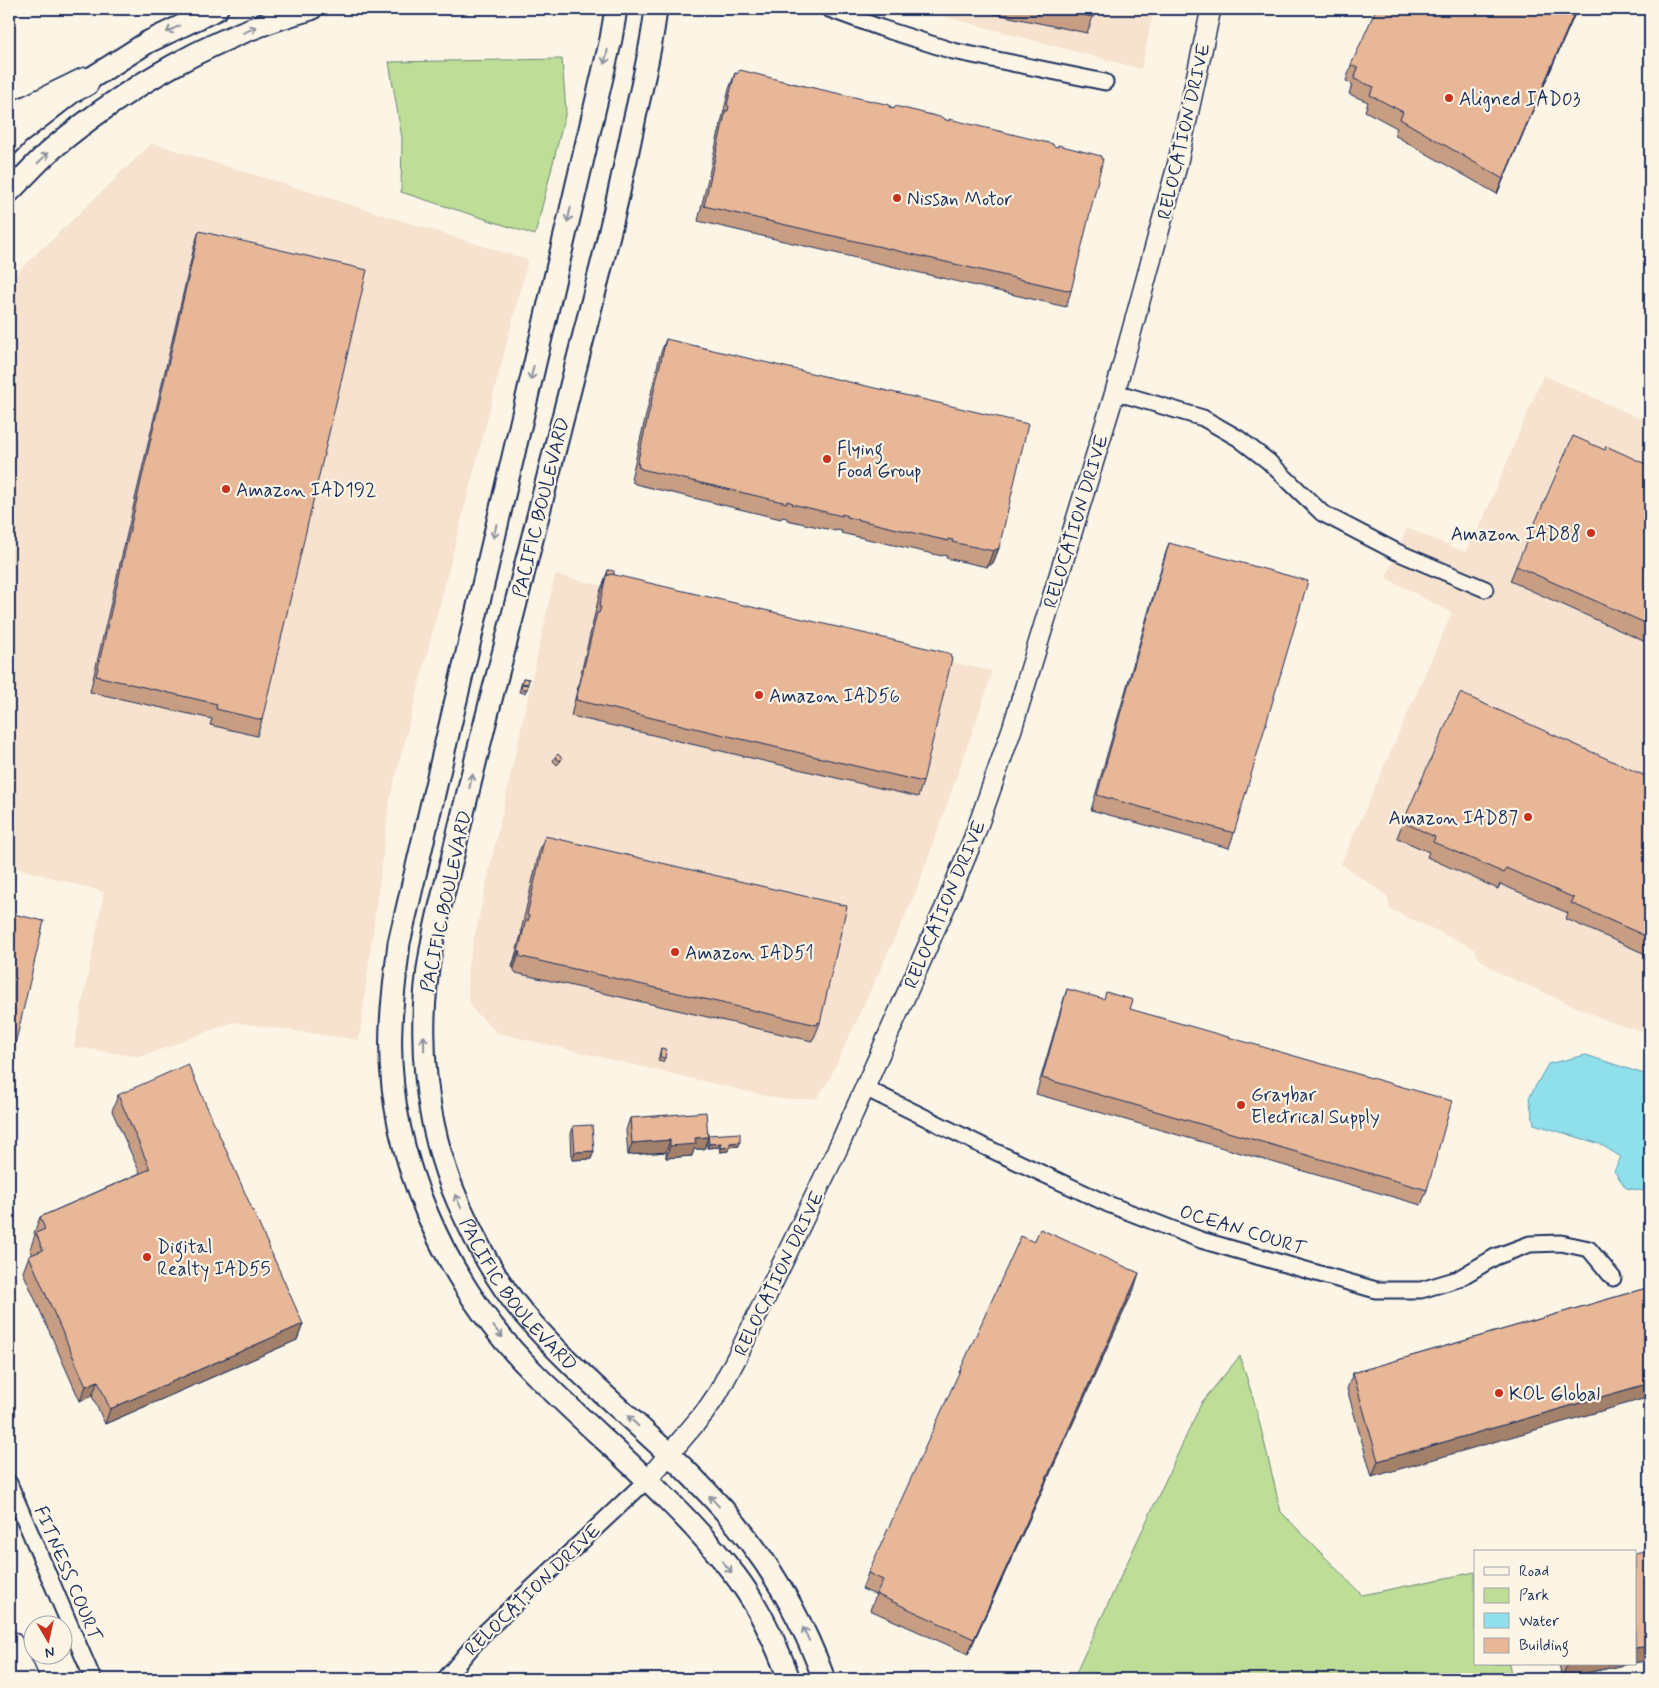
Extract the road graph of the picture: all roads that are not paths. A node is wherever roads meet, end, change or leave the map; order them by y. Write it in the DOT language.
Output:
graph roads {
  1 [pos="217,9"];
  2 [pos="311,9"];
  3 [pos="616,9"];
  4 [pos="656,9"];
  5 [pos="829,9"];
  6 [pos="1211,9"];
  7 [pos="85,82"];
  8 [pos="1105,82"];
  9 [pos="9,119"];
  10 [pos="9,144"];
  11 [pos="9,192"];
  12 [pos="1116,392"];
  13 [pos="1485,589"];
  14 [pos="864,1088"];
  15 [pos="1613,1278"];
  16 [pos="668,1455"];
  17 [pos="648,1479"];
  18 [pos="9,1483"];
  19 [pos="9,1645"];
  20 [pos="24,1679"];
  21 [pos="93,1679"];
  22 [pos="445,1679"];
  23 [pos="789,1679"];
  24 [pos="824,1679"];
  1 -- 7 [label="main road, one-way"];
  11 -- 2 [label="main road, one-way"];
  3 -- 17 [label="main road, PACIFIC BOULEVARD, one-way"];
  16 -- 4 [label="main road, PACIFIC BOULEVARD, one-way"];
  5 -- 8 [label="street"];
  6 -- 12 [label="street, RELOCATION DRIVE"];
  7 -- 9 [label="highway"];
  7 -- 10 [label="main road"];
  12 -- 13 [label="street"];
  12 -- 14 [label="street, RELOCATION DRIVE"];
  14 -- 15 [label="street, OCEAN COURT"];
  14 -- 16 [label="street, RELOCATION DRIVE"];
  16 -- 17 [label="street, RELOCATION DRIVE"];
  24 -- 16 [label="main road, PACIFIC BOULEVARD, one-way"];
  17 -- 22 [label="street, RELOCATION DRIVE"];
  17 -- 23 [label="main road, PACIFIC BOULEVARD, one-way"];
  18 -- 21 [label="street, FITNESS COURT"];
  19 -- 20 [label="highway"];
}
